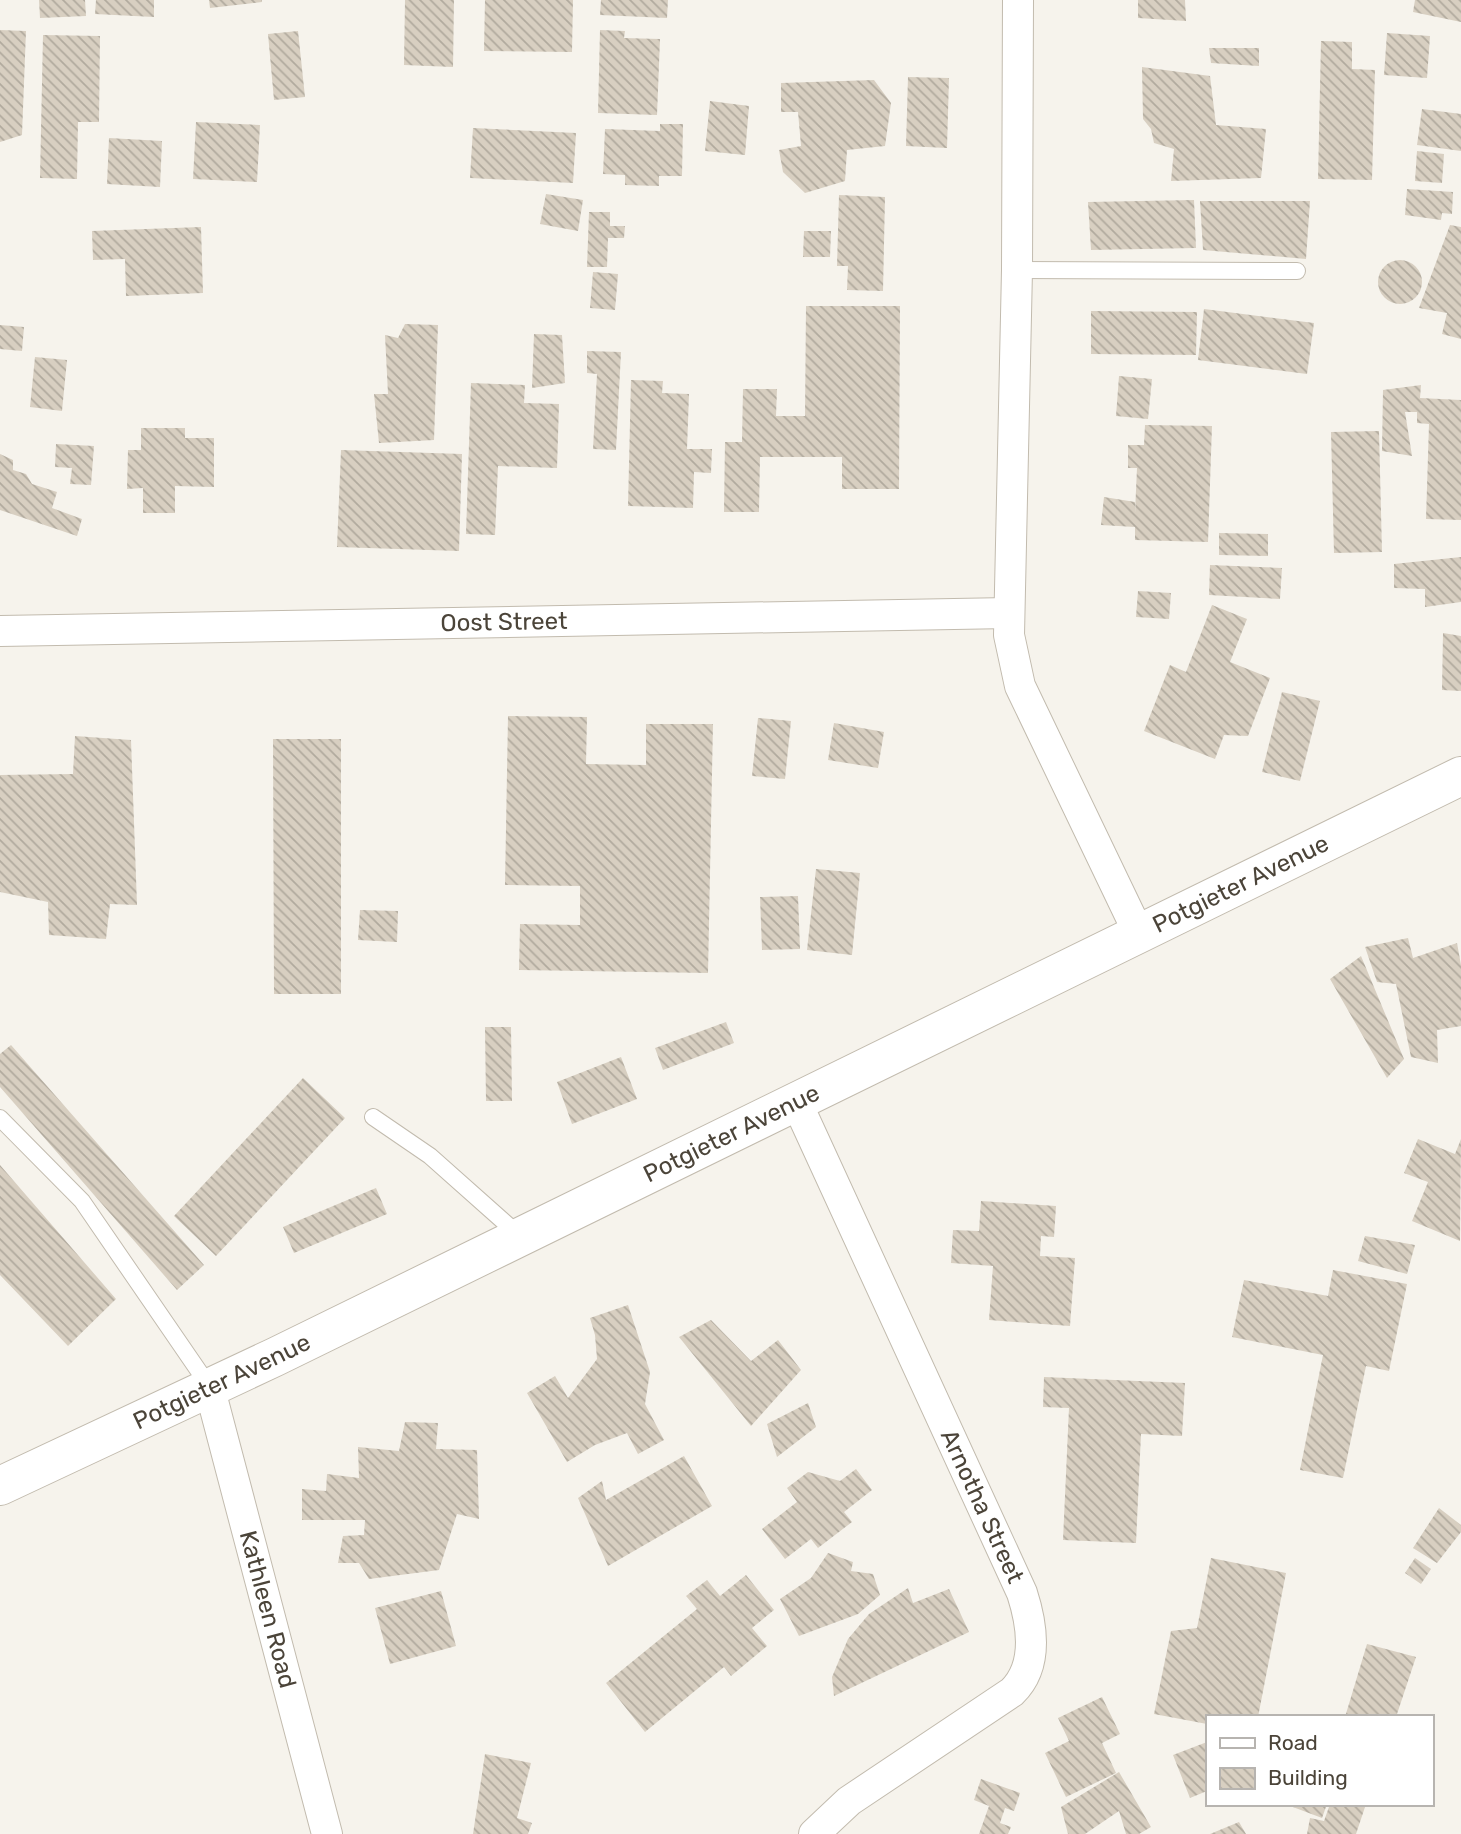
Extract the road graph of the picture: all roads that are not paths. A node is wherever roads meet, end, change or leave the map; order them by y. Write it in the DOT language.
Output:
graph roads {
  1 [pos="1018,0"];
  2 [pos="1017,270"];
  3 [pos="1297,271"];
  4 [pos="1009,613"];
  5 [pos="0,631"];
  6 [pos="1461,776"];
  7 [pos="1138,932"];
  8 [pos="796,1101"];
  9 [pos="0,1118"];
  10 [pos="373,1118"];
  11 [pos="520,1236"];
  12 [pos="209,1386"];
  13 [pos="0,1486"];
  14 [pos="327,1834"];
  15 [pos="814,1834"];
  1 -- 2 [label="street"];
  2 -- 3 [label="lane"];
  2 -- 4 [label="street"];
  4 -- 5 [label="street, Oost Street"];
  4 -- 7 [label="street"];
  6 -- 7 [label="street, Potgieter Avenue"];
  7 -- 8 [label="street, Potgieter Avenue"];
  8 -- 11 [label="street, Potgieter Avenue"];
  8 -- 15 [label="street, Arnotha Street"];
  9 -- 12 [label="lane"];
  10 -- 11 [label="lane"];
  11 -- 12 [label="street, Potgieter Avenue"];
  12 -- 13 [label="street, Potgieter Avenue"];
  12 -- 14 [label="street, Kathleen Road"];
}
